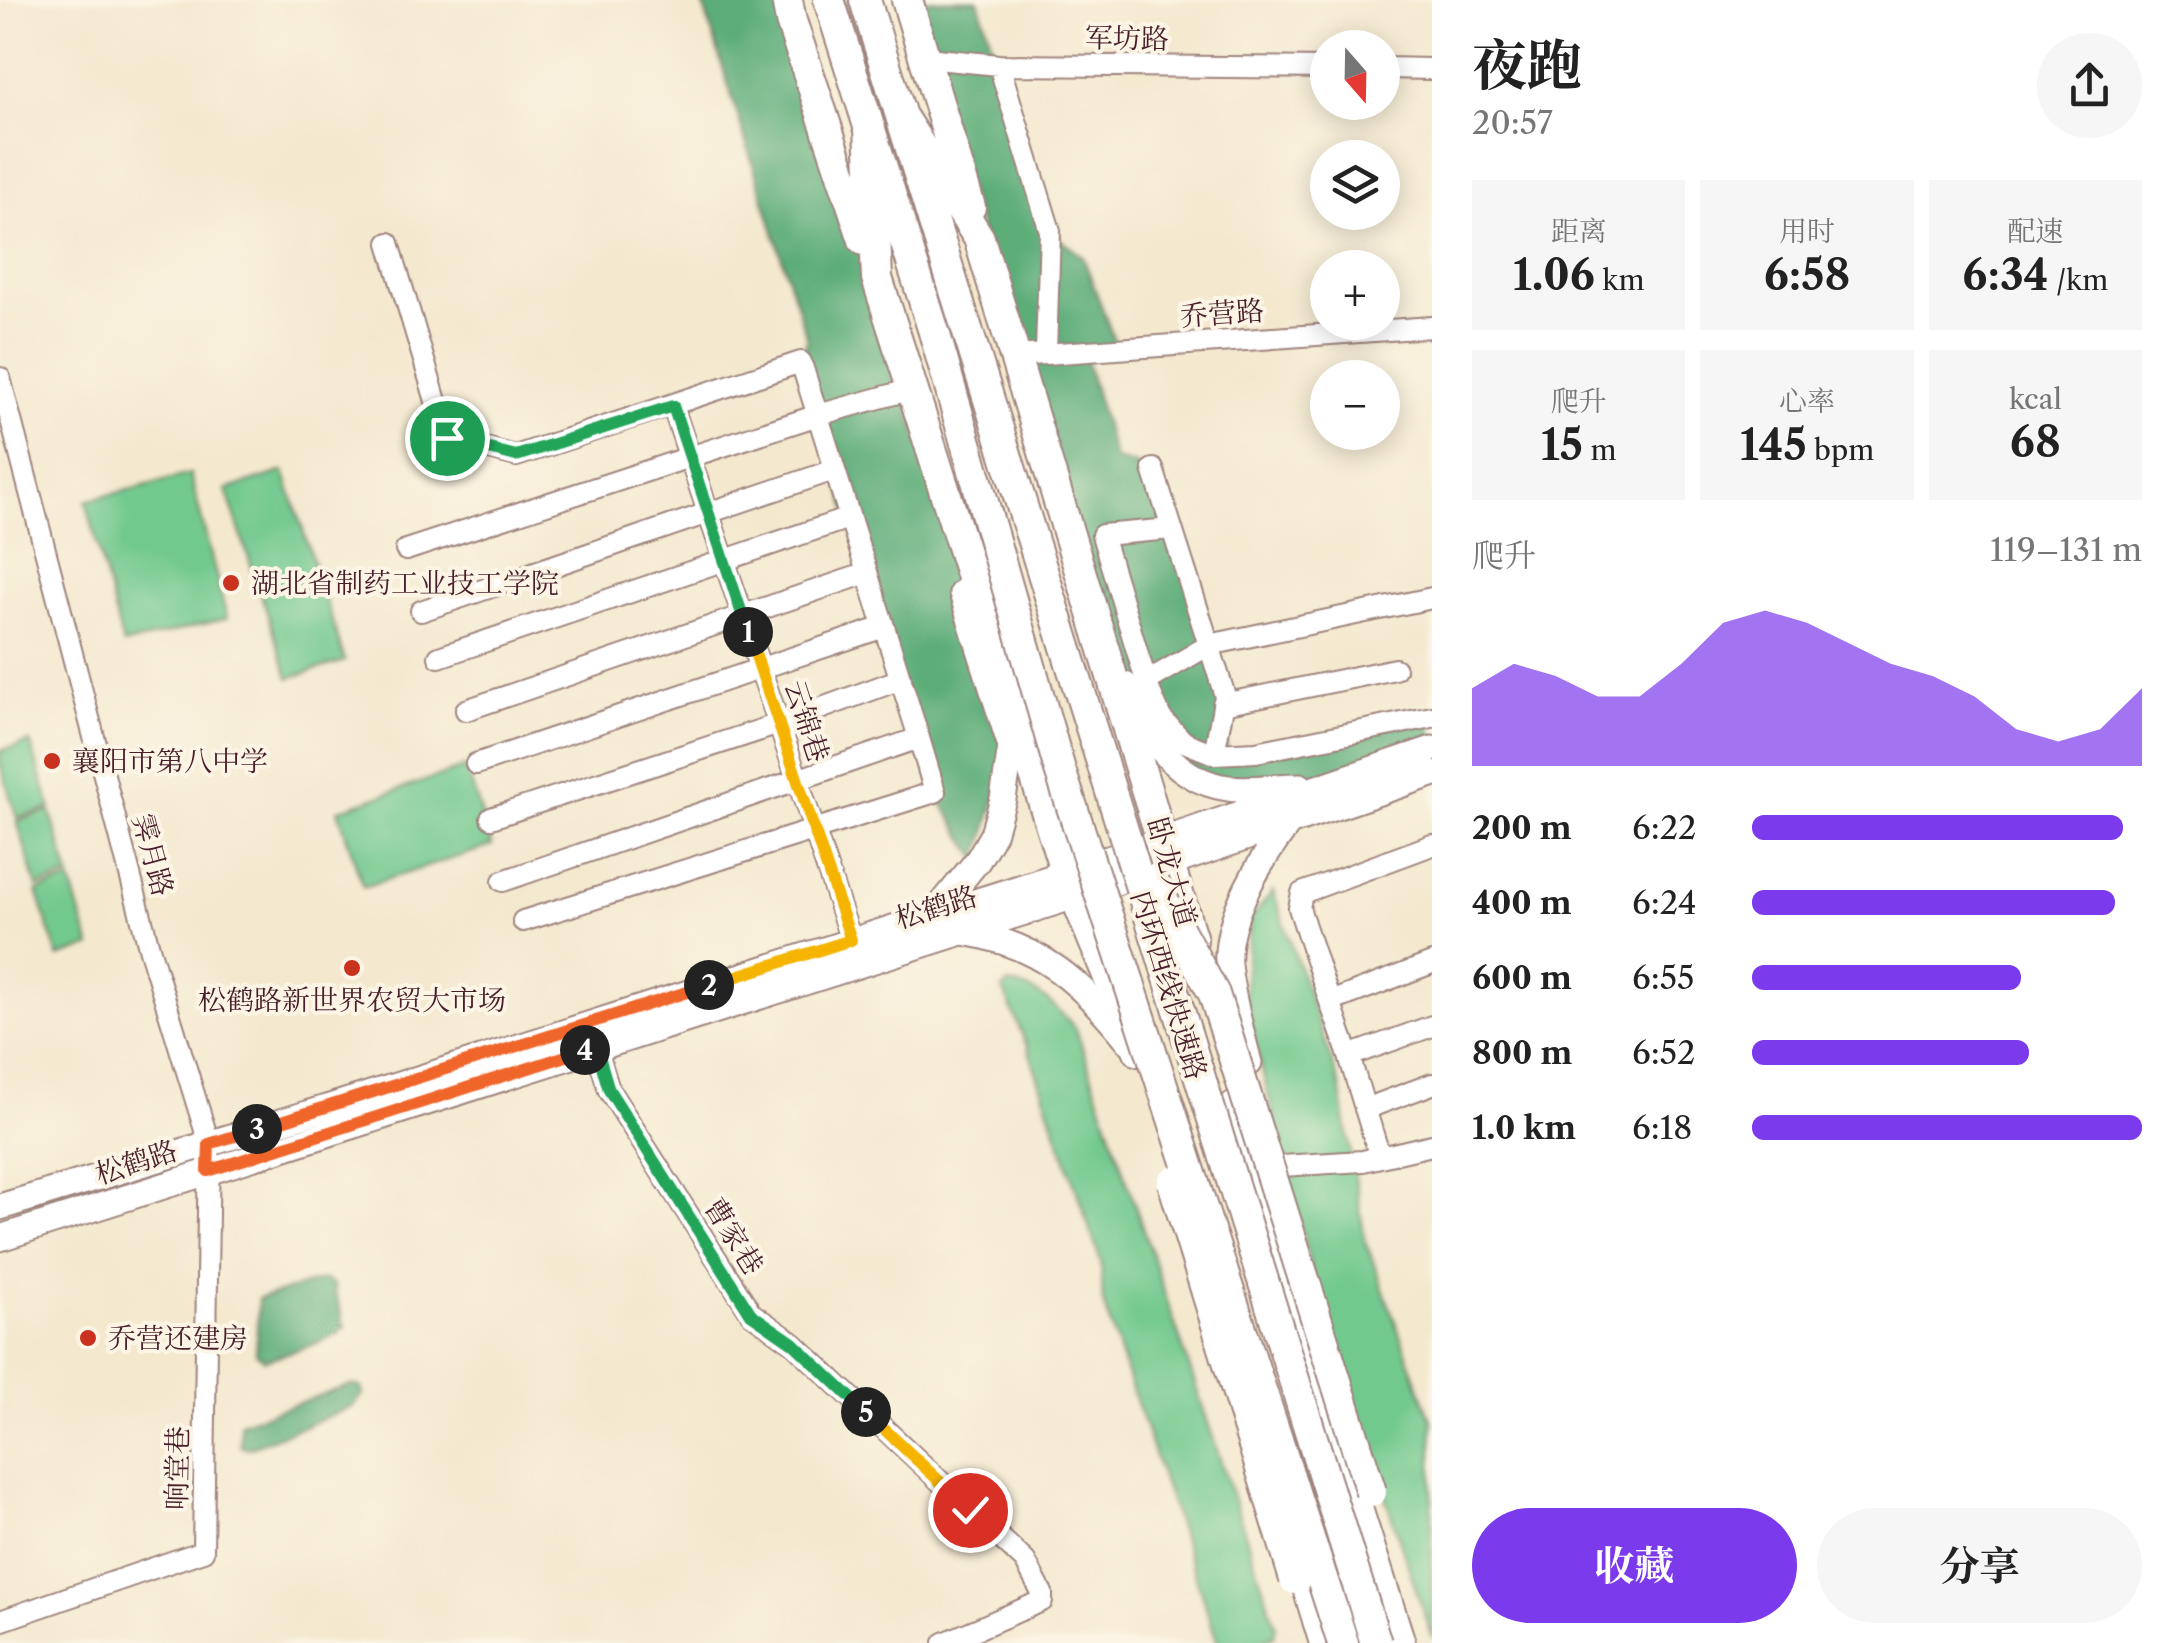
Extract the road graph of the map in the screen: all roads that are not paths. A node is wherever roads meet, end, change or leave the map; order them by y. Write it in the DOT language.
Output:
graph roads {
  1 [pos="787,0"];
  2 [pos="817,0"];
  3 [pos="829,0"];
  4 [pos="865,0"];
  5 [pos="876,0"];
  6 [pos="907,0"];
  7 [pos="880,44"];
  8 [pos="847,56"];
  9 [pos="926,58"];
  10 [pos="1000,64"];
  11 [pos="1310,68"];
  12 [pos="1400,68"];
  13 [pos="1432,68"];
  14 [pos="903,119"];
  15 [pos="870,128"];
  16 [pos="979,238"];
  17 [pos="389,243"];
  18 [pos="877,278"];
  19 [pos="966,326"];
  20 [pos="1432,327"];
  21 [pos="1031,354"];
  22 [pos="0,378"];
  23 [pos="912,389"];
  24 [pos="673,406"];
  25 [pos="818,415"];
  26 [pos="690,458"];
  27 [pos="1153,468"];
  28 [pos="834,470"];
  29 [pos="948,500"];
  30 [pos="708,514"];
  31 [pos="849,518"];
  32 [pos="1172,529"];
  33 [pos="406,550"];
  34 [pos="724,561"];
  35 [pos="867,573"];
  36 [pos="1432,598"];
  37 [pos="421,611"];
  38 [pos="744,618"];
  39 [pos="884,627"];
  40 [pos="1100,634"];
  41 [pos="1209,645"];
  42 [pos="439,657"];
  43 [pos="760,667"];
  44 [pos="1394,669"];
  45 [pos="901,680"];
  46 [pos="1146,682"];
  47 [pos="1223,704"];
  48 [pos="466,710"];
  49 [pos="1432,717"];
  50 [pos="779,724"];
  51 [pos="920,738"];
  52 [pos="1432,749"];
  53 [pos="1214,754"];
  54 [pos="1098,758"];
  55 [pos="476,764"];
  56 [pos="1060,770"];
  57 [pos="1432,774"];
  58 [pos="798,780"];
  59 [pos="1330,785"];
  60 [pos="491,818"];
  61 [pos="1289,823"];
  62 [pos="814,829"];
  63 [pos="1432,846"];
  64 [pos="1167,851"];
  65 [pos="504,881"];
  66 [pos="1070,884"];
  67 [pos="935,913"];
  68 [pos="523,922"];
  69 [pos="958,931"];
  70 [pos="851,940"];
  71 [pos="1432,964"];
  72 [pos="1330,1002"];
  73 [pos="1432,1026"];
  74 [pos="596,1046"];
  75 [pos="1348,1056"];
  76 [pos="1432,1084"];
  77 [pos="1155,1092"];
  78 [pos="1365,1109"];
  79 [pos="209,1144"];
  80 [pos="1432,1145"];
  81 [pos="1380,1157"];
  82 [pos="1264,1167"];
  83 [pos="208,1171"];
  84 [pos="0,1207"];
  85 [pos="1266,1221"];
  86 [pos="0,1238"];
  87 [pos="0,1622"];
  88 [pos="944,1643"];
  89 [pos="1314,1643"];
  90 [pos="1325,1643"];
  91 [pos="1343,1643"];
  92 [pos="1376,1643"];
  93 [pos="1400,1643"];
  94 [pos="1408,1643"];
  1 -- 18 [label="highway"];
  2 -- 8 [label="highway"];
  3 -- 8 [label="highway"];
  4 -- 7 [label="highway, 卧龙大道"];
  5 -- 7 [label="highway"];
  6 -- 9 [label="highway"];
  7 -- 14 [label="highway, 卧龙大道"];
  8 -- 15 [label="highway"];
  9 -- 10 [label="street, 军坊路"];
  9 -- 16 [label="highway"];
  10 -- 11 [label="street, 军坊路"];
  10 -- 21 [label="street"];
  12 -- 13 [label="street"];
  14 -- 16 [label="highway, 卧龙大道"];
  14 -- 19 [label="highway, 卧龙大道"];
  15 -- 18 [label="highway"];
  15 -- 56 [label="highway, 内环西线快速路, bridge"];
  16 -- 21 [label="highway, 卧龙大道"];
  17 -- 24 [label="street"];
  18 -- 23 [label="highway"];
  19 -- 54 [label="highway, 内环西线快速路, bridge"];
  20 -- 21 [label="street, 乔营路"];
  21 -- 40 [label="highway, 卧龙大道"];
  22 -- 79 [label="street, 霁月路"];
  23 -- 25 [label="street"];
  23 -- 29 [label="highway"];
  24 -- 25 [label="street"];
  24 -- 26 [label="street, 云锦巷"];
  25 -- 26 [label="street"];
  25 -- 28 [label="street"];
  26 -- 30 [label="street, 云锦巷"];
  26 -- 33 [label="street"];
  27 -- 32 [label="street"];
  28 -- 30 [label="street"];
  28 -- 31 [label="street"];
  29 -- 66 [label="highway"];
  29 -- 67 [label="main road"];
  30 -- 34 [label="street, 云锦巷"];
  30 -- 37 [label="street"];
  31 -- 34 [label="street"];
  31 -- 35 [label="street"];
  32 -- 41 [label="street"];
  32 -- 46 [label="street"];
  34 -- 38 [label="street, 云锦巷"];
  34 -- 42 [label="street"];
  35 -- 38 [label="street"];
  35 -- 39 [label="street"];
  36 -- 41 [label="street"];
  38 -- 43 [label="street, 云锦巷"];
  38 -- 48 [label="street"];
  39 -- 43 [label="street"];
  39 -- 45 [label="street"];
  40 -- 59 [label="main road"];
  40 -- 64 [label="highway, 卧龙大道"];
  41 -- 46 [label="street"];
  41 -- 47 [label="street"];
  43 -- 50 [label="street, 云锦巷"];
  43 -- 55 [label="street"];
  44 -- 47 [label="street"];
  45 -- 50 [label="street"];
  45 -- 51 [label="street"];
  46 -- 53 [label="street"];
  47 -- 53 [label="street"];
  49 -- 53 [label="street"];
  50 -- 58 [label="street, 云锦巷"];
  50 -- 60 [label="street"];
  51 -- 58 [label="street"];
  51 -- 62 [label="street"];
  52 -- 59 [label="main road, 松鹤路"];
  54 -- 92 [label="highway, 内环西线快速路, bridge"];
  54 -- 94 [label="highway, bridge"];
  56 -- 89 [label="highway, bridge"];
  56 -- 91 [label="highway, 内环西线快速路, bridge"];
  57 -- 61 [label="main road, 松鹤路"];
  58 -- 62 [label="street, 云锦巷"];
  58 -- 65 [label="street"];
  59 -- 64 [label="main road, 松鹤路"];
  61 -- 64 [label="main road, 松鹤路"];
  61 -- 82 [label="main road"];
  62 -- 68 [label="street"];
  62 -- 70 [label="street, 云锦巷"];
  63 -- 72 [label="street"];
  64 -- 66 [label="main road, 松鹤路"];
  64 -- 85 [label="highway, 卧龙大道"];
  66 -- 67 [label="main road, 松鹤路"];
  66 -- 69 [label="main road, 松鹤路"];
  66 -- 77 [label="highway"];
  67 -- 70 [label="main road, 松鹤路"];
  69 -- 74 [label="main road, 松鹤路"];
  69 -- 77 [label="main road"];
  70 -- 79 [label="main road, 松鹤路"];
  71 -- 72 [label="street"];
  72 -- 75 [label="street"];
  73 -- 75 [label="street"];
  74 -- 83 [label="main road, 松鹤路"];
  74 -- 88 [label="street, 曹家巷"];
  75 -- 78 [label="street"];
  76 -- 78 [label="street"];
  77 -- 90 [label="highway"];
  78 -- 81 [label="street"];
  79 -- 83 [label="street, 霁月路"];
  79 -- 84 [label="main road, 松鹤路"];
  80 -- 81 [label="street"];
  81 -- 82 [label="street"];
  82 -- 85 [label="main road"];
  83 -- 86 [label="main road, 松鹤路"];
  83 -- 87 [label="street, 响堂巷"];
  85 -- 93 [label="highway, 卧龙大道"];
}
